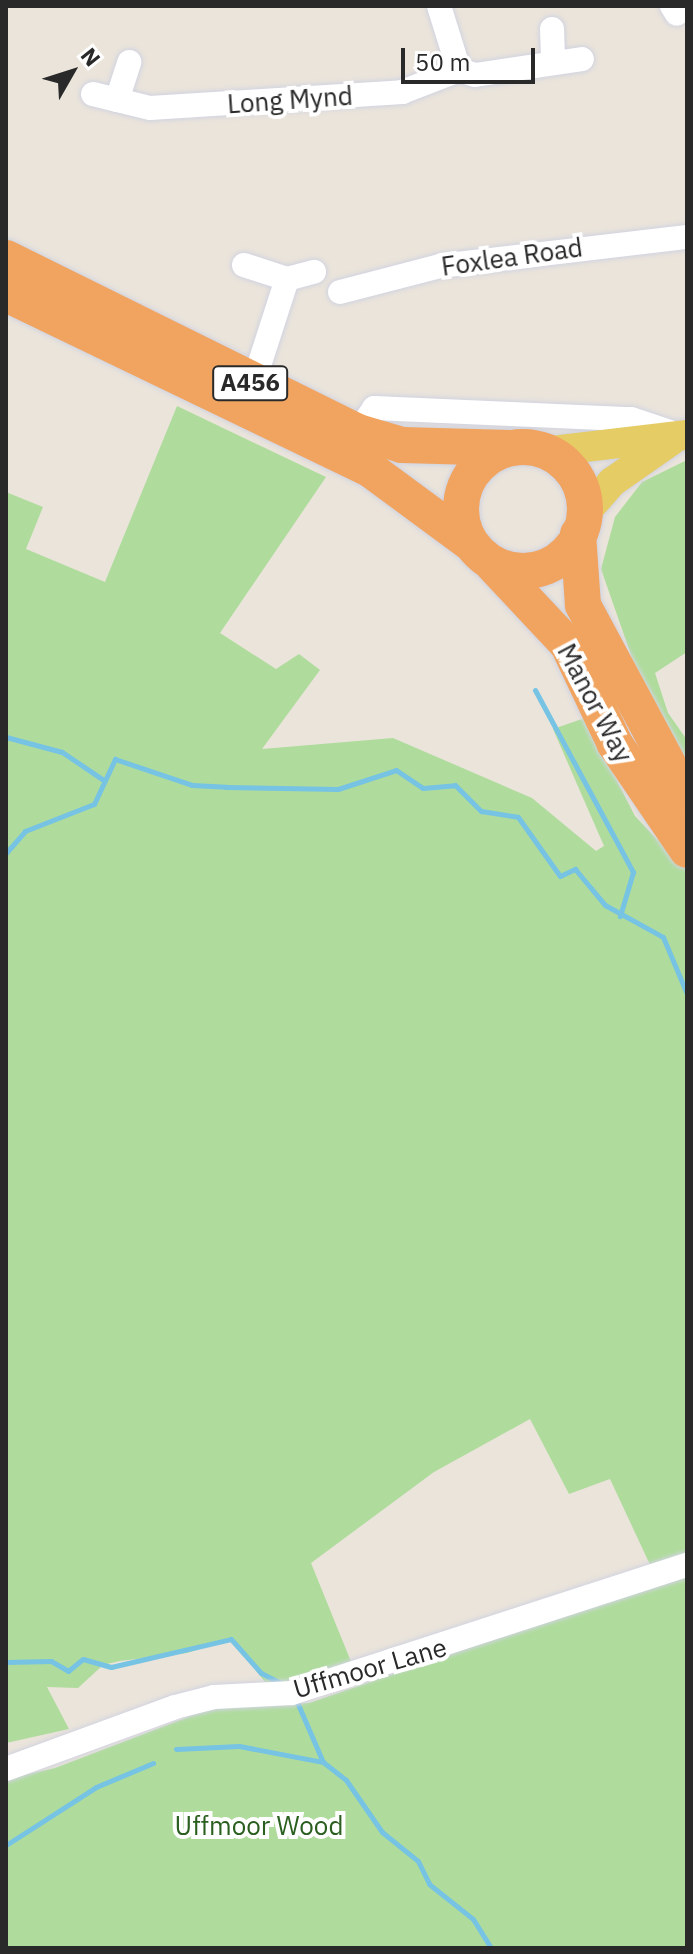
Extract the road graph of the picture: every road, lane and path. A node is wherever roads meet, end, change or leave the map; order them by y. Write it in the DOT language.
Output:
graph roads {
  1 [pos="439,6"];
  2 [pos="552,29"];
  3 [pos="582,59"];
  4 [pos="129,62"];
  5 [pos="553,63"];
  6 [pos="459,70"];
  7 [pos="687,237"];
  8 [pos="6,258"];
  9 [pos="244,265"];
  10 [pos="314,272"];
  11 [pos="287,279"];
  12 [pos="340,292"];
  13 [pos="6,294"];
  14 [pos="253,384"];
  15 [pos="358,432"];
  16 [pos="681,437"];
  17 [pos="511,448"];
  18 [pos="552,451"];
  19 [pos="581,524"];
  20 [pos="482,554"];
  21 [pos="687,799"];
  22 [pos="687,850"];
  23 [pos="687,1565"];
  24 [pos="6,1769"];
  1 -- 6 [label="street"];
  2 -- 5 [label="street"];
  3 -- 5 [label="street, Long Mynd"];
  4 -- 6 [label="street, Long Mynd"];
  5 -- 6 [label="street, Long Mynd"];
  7 -- 12 [label="street, Foxlea Road"];
  8 -- 14 [label="highway, A456"];
  9 -- 11 [label="street"];
  10 -- 11 [label="street"];
  11 -- 14 [label="street"];
  13 -- 20 [label="highway, A456"];
  14 -- 15 [label="highway, A456"];
  15 -- 16 [label="street"];
  15 -- 17 [label="highway, A456"];
  16 -- 18 [label="main road"];
  16 -- 19 [label="main road"];
  17 -- 18 [label="highway, A456"];
  17 -- 20 [label="highway"];
  18 -- 19 [label="highway"];
  19 -- 20 [label="highway"];
  19 -- 21 [label="highway, Manor Way"];
  20 -- 22 [label="highway, Manor Way / A456"];
  23 -- 24 [label="street, Uffmoor Lane"];
}
